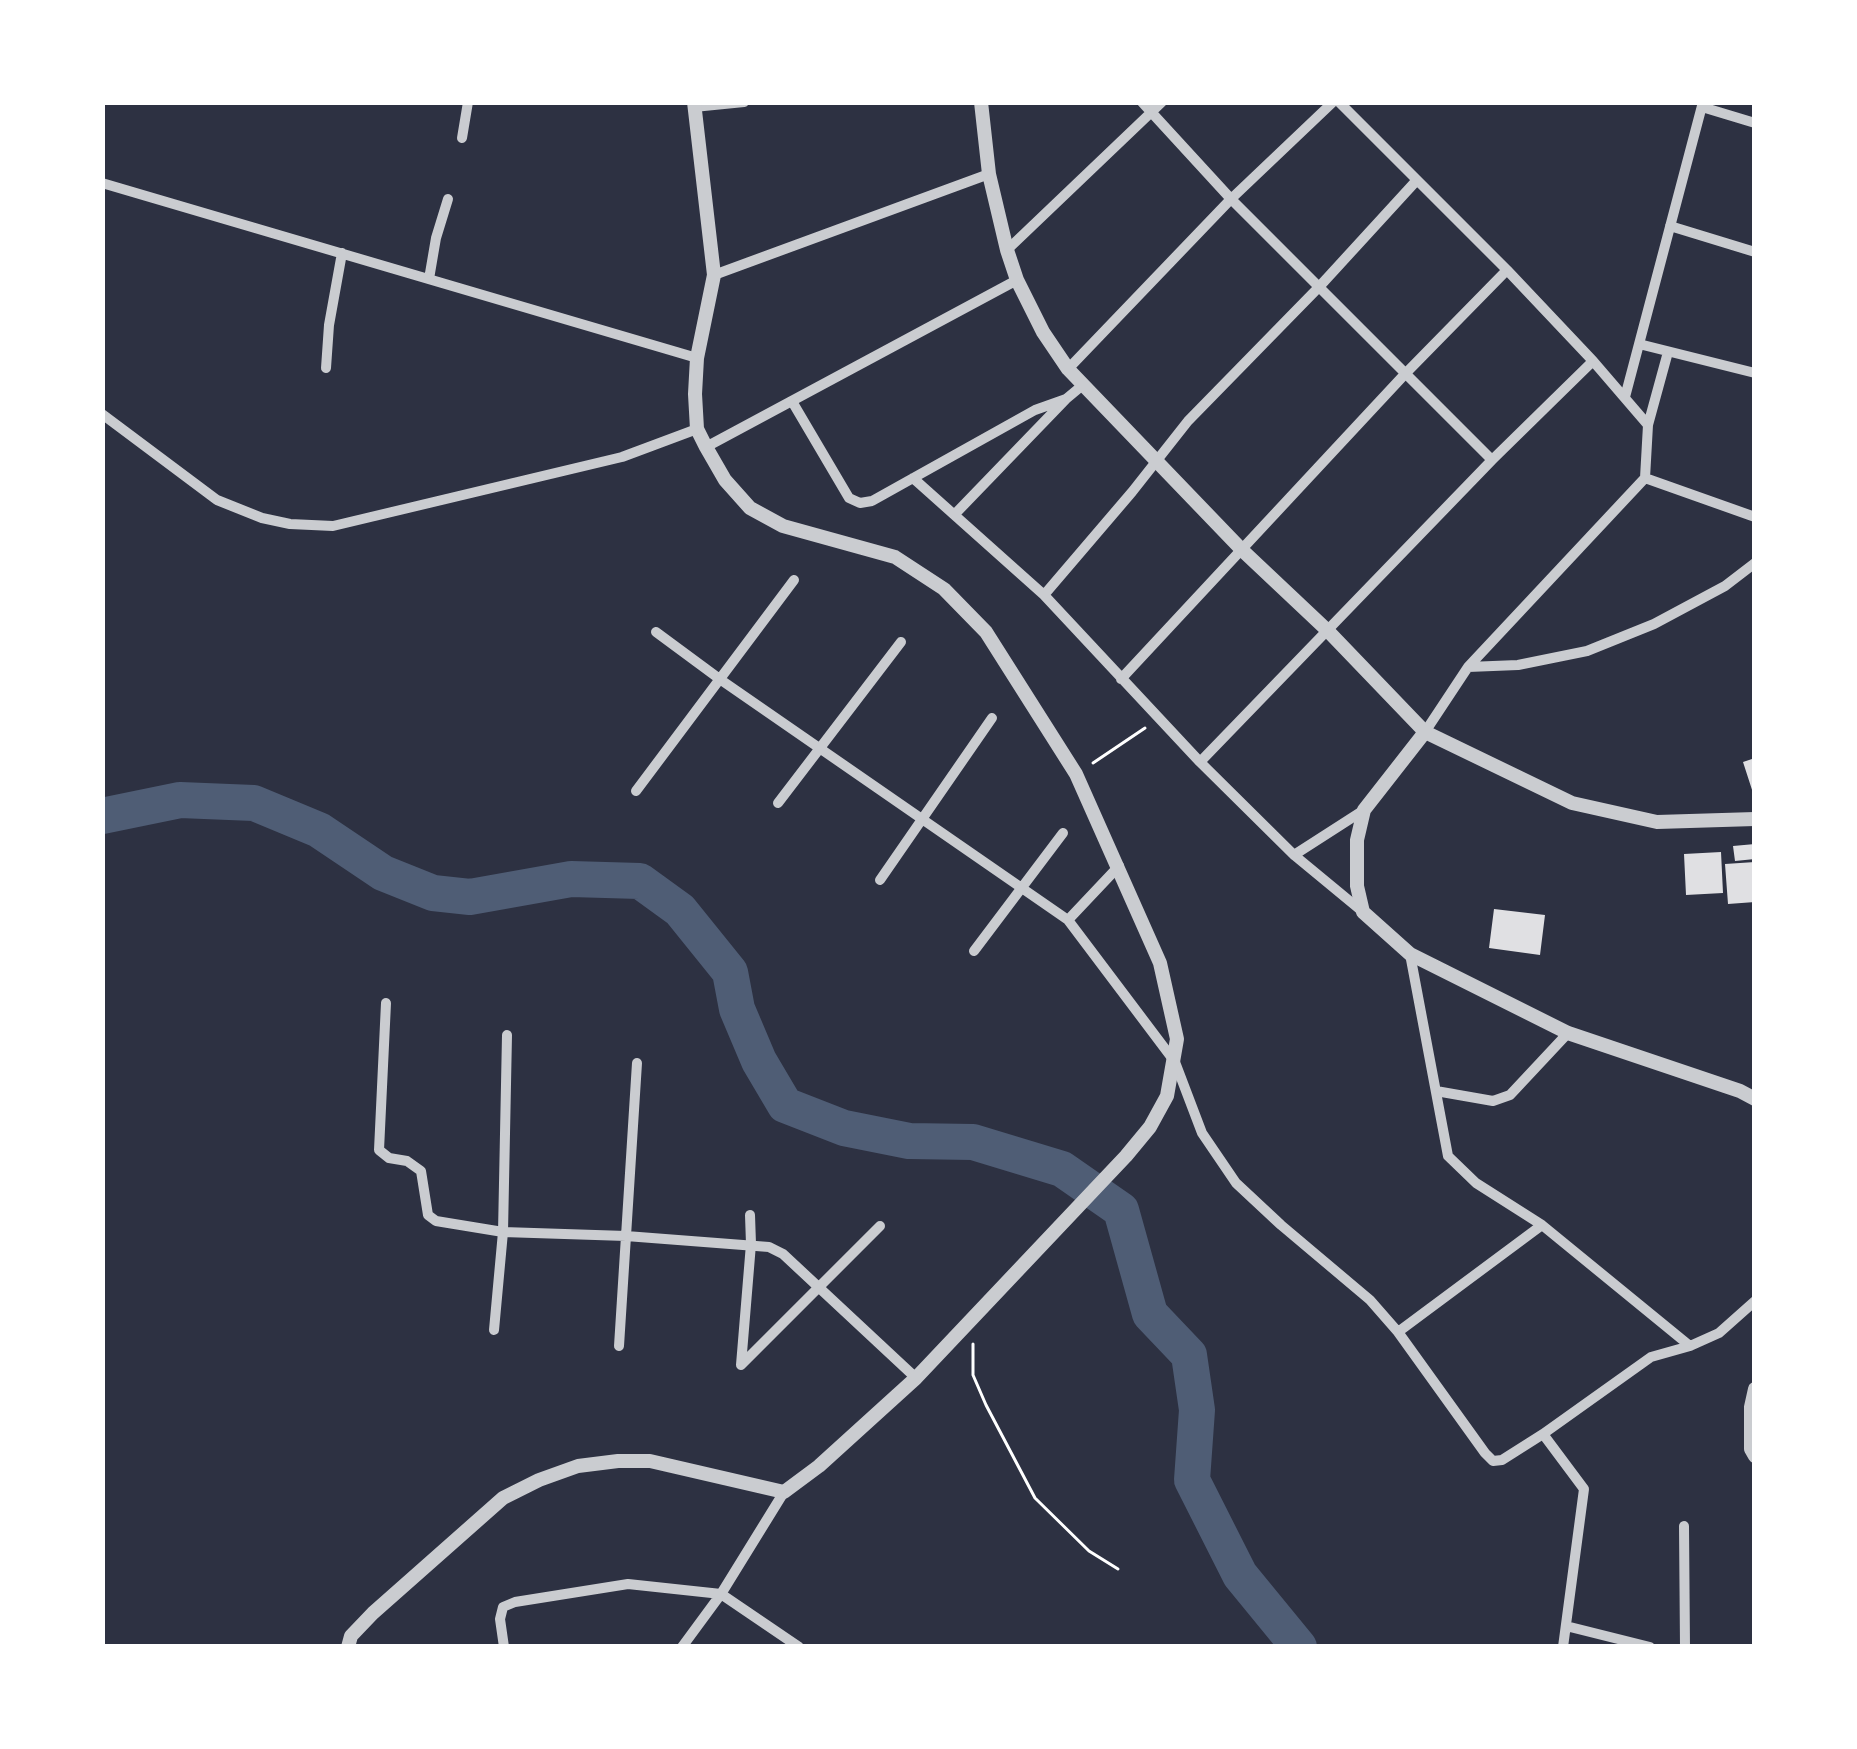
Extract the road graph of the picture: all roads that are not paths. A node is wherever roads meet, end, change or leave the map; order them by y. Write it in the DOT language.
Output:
graph roads {
  1 [pos="468,102"];
  2 [pos="744,102"];
  3 [pos="1162,102"];
  4 [pos="1336,102"];
  5 [pos="694,104"];
  6 [pos="984,105"];
  7 [pos="1703,105"];
  8 [pos="1146,107"];
  9 [pos="1755,123"];
  10 [pos="462,138"];
  11 [pos="989,175"];
  12 [pos="1417,180"];
  13 [pos="102,183"];
  14 [pos="448,199"];
  15 [pos="1231,199"];
  16 [pos="1670,226"];
  17 [pos="1006,250"];
  18 [pos="1755,252"];
  19 [pos="341,253"];
  20 [pos="1507,270"];
  21 [pos="714,275"];
  22 [pos="428,279"];
  23 [pos="1017,280"];
  24 [pos="1319,286"];
  25 [pos="1639,344"];
  26 [pos="1668,352"];
  27 [pos="697,358"];
  28 [pos="1593,361"];
  29 [pos="326,368"];
  30 [pos="1069,369"];
  31 [pos="1755,373"];
  32 [pos="1405,374"];
  33 [pos="1084,384"];
  34 [pos="1625,397"];
  35 [pos="1066,400"];
  36 [pos="793,403"];
  37 [pos="102,414"];
  38 [pos="1648,425"];
  39 [pos="697,429"];
  40 [pos="706,447"];
  41 [pos="1156,458"];
  42 [pos="1492,460"];
  43 [pos="913,478"];
  44 [pos="1646,478"];
  45 [pos="955,514"];
  46 [pos="1755,517"];
  47 [pos="1242,550"];
  48 [pos="1755,563"];
  49 [pos="794,580"];
  50 [pos="1044,595"];
  51 [pos="656,632"];
  52 [pos="1329,632"];
  53 [pos="901,642"];
  54 [pos="1468,667"];
  55 [pos="1121,679"];
  56 [pos="721,680"];
  57 [pos="992,718"];
  58 [pos="1425,732"];
  59 [pos="820,748"];
  60 [pos="1200,762"];
  61 [pos="635,791"];
  62 [pos="778,803"];
  63 [pos="1364,810"];
  64 [pos="922,819"];
  65 [pos="1755,819"];
  66 [pos="1064,833"];
  67 [pos="1294,855"];
  68 [pos="1119,866"];
  69 [pos="880,880"];
  70 [pos="1021,887"];
  71 [pos="1363,912"];
  72 [pos="1068,920"];
  73 [pos="974,952"];
  74 [pos="1410,954"];
  75 [pos="386,1003"];
  76 [pos="1568,1033"];
  77 [pos="506,1034"];
  78 [pos="1174,1062"];
  79 [pos="637,1063"];
  80 [pos="1436,1091"];
  81 [pos="1755,1099"];
  82 [pos="750,1215"];
  83 [pos="1542,1225"];
  84 [pos="880,1226"];
  85 [pos="503,1232"];
  86 [pos="626,1236"];
  87 [pos="751,1244"];
  88 [pos="821,1288"];
  89 [pos="1755,1301"];
  90 [pos="494,1330"];
  91 [pos="1398,1333"];
  92 [pos="619,1346"];
  93 [pos="1690,1346"];
  94 [pos="916,1378"];
  95 [pos="1755,1389"];
  96 [pos="1543,1434"];
  97 [pos="1755,1456"];
  98 [pos="784,1492"];
  99 [pos="1684,1526"];
  100 [pos="721,1594"];
  101 [pos="1566,1626"];
  102 [pos="349,1642"];
  103 [pos="683,1646"];
  104 [pos="504,1647"];
  105 [pos="800,1647"];
  106 [pos="1563,1647"];
  107 [pos="1650,1647"];
  108 [pos="1685,1647"];
  1 -- 10 [label="street"];
  2 -- 5 [label="street"];
  3 -- 8 [label="street"];
  4 -- 12 [label="street"];
  4 -- 15 [label="street"];
  5 -- 21 [label="street"];
  6 -- 11 [label="street"];
  7 -- 9 [label="street"];
  7 -- 16 [label="street"];
  8 -- 15 [label="street"];
  8 -- 17 [label="street"];
  11 -- 17 [label="street"];
  11 -- 21 [label="street"];
  12 -- 20 [label="street"];
  12 -- 24 [label="street"];
  13 -- 19 [label="street"];
  14 -- 22 [label="street"];
  15 -- 24 [label="street"];
  15 -- 30 [label="street"];
  16 -- 18 [label="street"];
  16 -- 25 [label="street"];
  17 -- 23 [label="street"];
  19 -- 22 [label="street"];
  19 -- 29 [label="street"];
  20 -- 28 [label="street"];
  20 -- 32 [label="street"];
  21 -- 27 [label="street"];
  22 -- 27 [label="street"];
  23 -- 30 [label="street"];
  23 -- 36 [label="street"];
  24 -- 32 [label="street"];
  24 -- 41 [label="street"];
  25 -- 26 [label="street"];
  25 -- 34 [label="street"];
  26 -- 31 [label="street"];
  26 -- 38 [label="street"];
  27 -- 39 [label="street"];
  28 -- 34 [label="street"];
  28 -- 42 [label="street"];
  30 -- 33 [label="street"];
  32 -- 42 [label="street"];
  32 -- 47 [label="street"];
  33 -- 35 [label="street"];
  33 -- 41 [label="street"];
  34 -- 38 [label="street"];
  35 -- 43 [label="street"];
  35 -- 45 [label="street"];
  36 -- 40 [label="street"];
  36 -- 43 [label="street"];
  37 -- 39 [label="street"];
  38 -- 44 [label="street"];
  39 -- 40 [label="street"];
  40 -- 68 [label="street"];
  41 -- 47 [label="street"];
  41 -- 50 [label="street"];
  42 -- 52 [label="street"];
  43 -- 45 [label="street"];
  44 -- 46 [label="street"];
  44 -- 54 [label="street"];
  45 -- 50 [label="street"];
  47 -- 52 [label="street"];
  47 -- 55 [label="street"];
  48 -- 54 [label="street"];
  49 -- 56 [label="street"];
  50 -- 55 [label="street"];
  51 -- 56 [label="street"];
  52 -- 58 [label="street"];
  52 -- 60 [label="street"];
  53 -- 59 [label="street"];
  54 -- 58 [label="street"];
  55 -- 60 [label="street"];
  56 -- 59 [label="street"];
  56 -- 61 [label="street"];
  57 -- 64 [label="street"];
  58 -- 63 [label="street"];
  58 -- 65 [label="street"];
  59 -- 62 [label="street"];
  59 -- 64 [label="street"];
  60 -- 67 [label="street"];
  63 -- 67 [label="street"];
  63 -- 71 [label="street"];
  64 -- 69 [label="street"];
  64 -- 70 [label="street"];
  66 -- 70 [label="street"];
  67 -- 71 [label="street"];
  68 -- 72 [label="street"];
  68 -- 78 [label="street"];
  70 -- 72 [label="street"];
  70 -- 73 [label="street"];
  71 -- 74 [label="street"];
  72 -- 78 [label="street"];
  74 -- 76 [label="street"];
  74 -- 80 [label="street"];
  75 -- 85 [label="street"];
  76 -- 80 [label="street"];
  76 -- 81 [label="street"];
  77 -- 85 [label="street"];
  78 -- 91 [label="street"];
  78 -- 94 [label="street"];
  79 -- 86 [label="street"];
  80 -- 83 [label="street"];
  82 -- 87 [label="street"];
  83 -- 91 [label="street"];
  83 -- 93 [label="street"];
  84 -- 88 [label="street"];
  85 -- 86 [label="street"];
  85 -- 90 [label="street"];
  86 -- 87 [label="street"];
  86 -- 92 [label="street"];
  87 -- 88 [label="street"];
  87 -- 88 [label="street"];
  88 -- 94 [label="street"];
  89 -- 93 [label="street"];
  91 -- 96 [label="street"];
  93 -- 96 [label="street"];
  94 -- 98 [label="street"];
  95 -- 97 [label="street"];
  96 -- 101 [label="street"];
  98 -- 100 [label="street"];
  98 -- 102 [label="street"];
  99 -- 108 [label="street"];
  100 -- 103 [label="street"];
  100 -- 104 [label="street"];
  100 -- 105 [label="street"];
  101 -- 106 [label="street"];
  101 -- 107 [label="street"];
}
